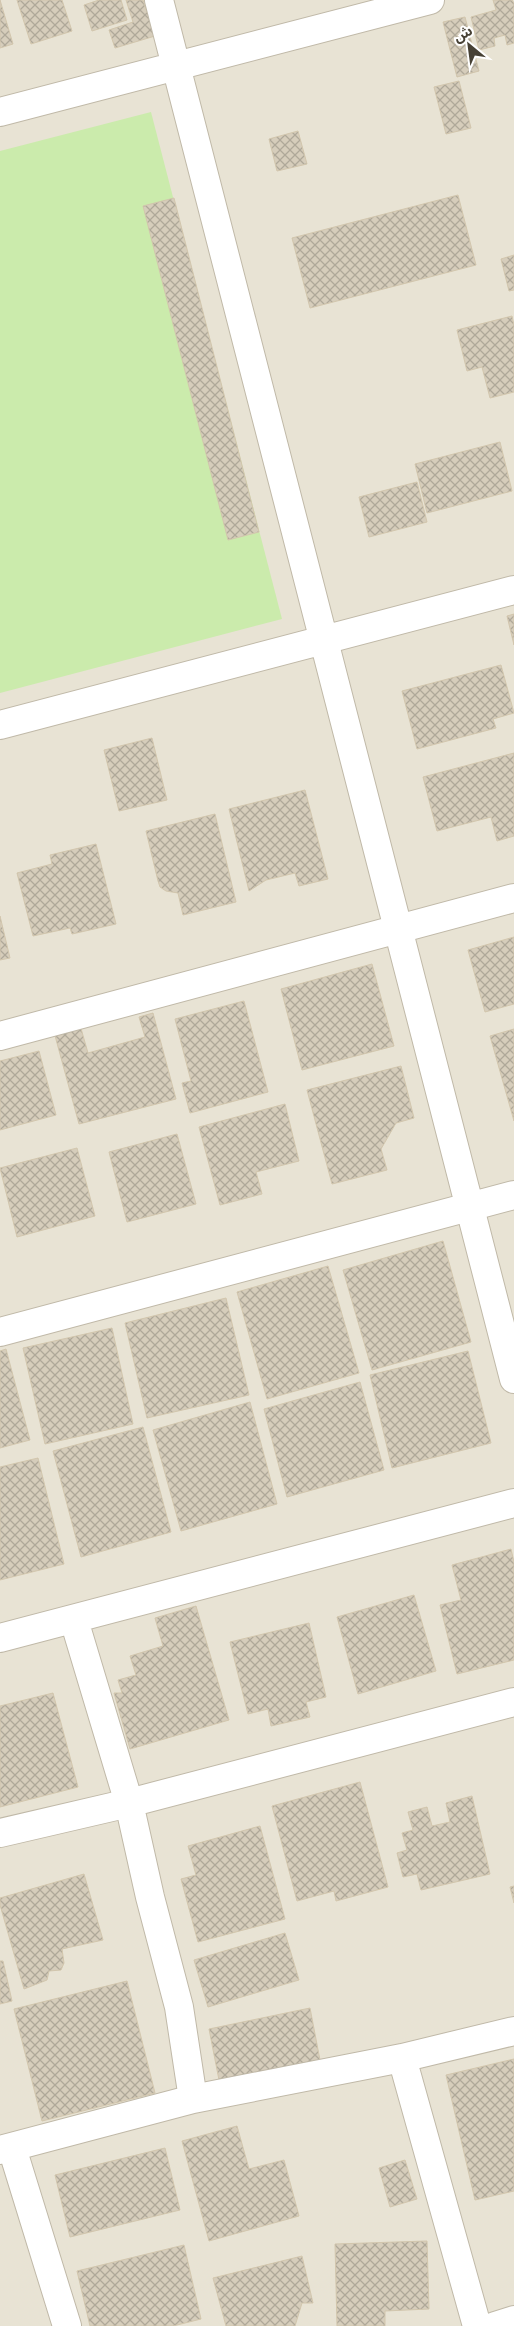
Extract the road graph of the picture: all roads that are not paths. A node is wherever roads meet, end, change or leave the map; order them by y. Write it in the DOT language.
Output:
graph roads {
  1 [pos="159,0"];
  2 [pos="430,0"];
  3 [pos="176,67"];
  4 [pos="0,112"];
  5 [pos="514,590"];
  6 [pos="325,641"];
  7 [pos="0,725"];
  8 [pos="514,898"];
  9 [pos="399,930"];
  10 [pos="0,1036"];
  11 [pos="514,1195"];
  12 [pos="469,1207"];
  13 [pos="0,1332"];
  14 [pos="514,1379"];
  15 [pos="514,1503"];
  16 [pos="74,1620"];
  17 [pos="0,1638"];
  18 [pos="514,1702"];
  19 [pos="129,1803"];
  20 [pos="0,1833"];
  21 [pos="514,2030"];
  22 [pos="402,2058"];
  23 [pos="193,2099"];
  24 [pos="6,2149"];
  25 [pos="514,2320"];
  26 [pos="67,2326"];
  27 [pos="476,2326"];
  28 [pos="496,2326"];
  1 -- 3 [label="street"];
  2 -- 3 [label="street"];
  3 -- 4 [label="street"];
  3 -- 6 [label="street"];
  5 -- 6 [label="street"];
  6 -- 7 [label="street"];
  6 -- 9 [label="street"];
  8 -- 9 [label="street"];
  9 -- 10 [label="street"];
  9 -- 12 [label="street"];
  11 -- 12 [label="street"];
  12 -- 13 [label="street"];
  12 -- 14 [label="street"];
  15 -- 16 [label="street"];
  16 -- 17 [label="street"];
  16 -- 19 [label="street"];
  18 -- 19 [label="street"];
  19 -- 20 [label="street"];
  19 -- 23 [label="street"];
  21 -- 22 [label="street"];
  22 -- 23 [label="street"];
  22 -- 27 [label="street"];
  23 -- 24 [label="street"];
  24 -- 26 [label="street"];
  25 -- 28 [label="street"];
}
